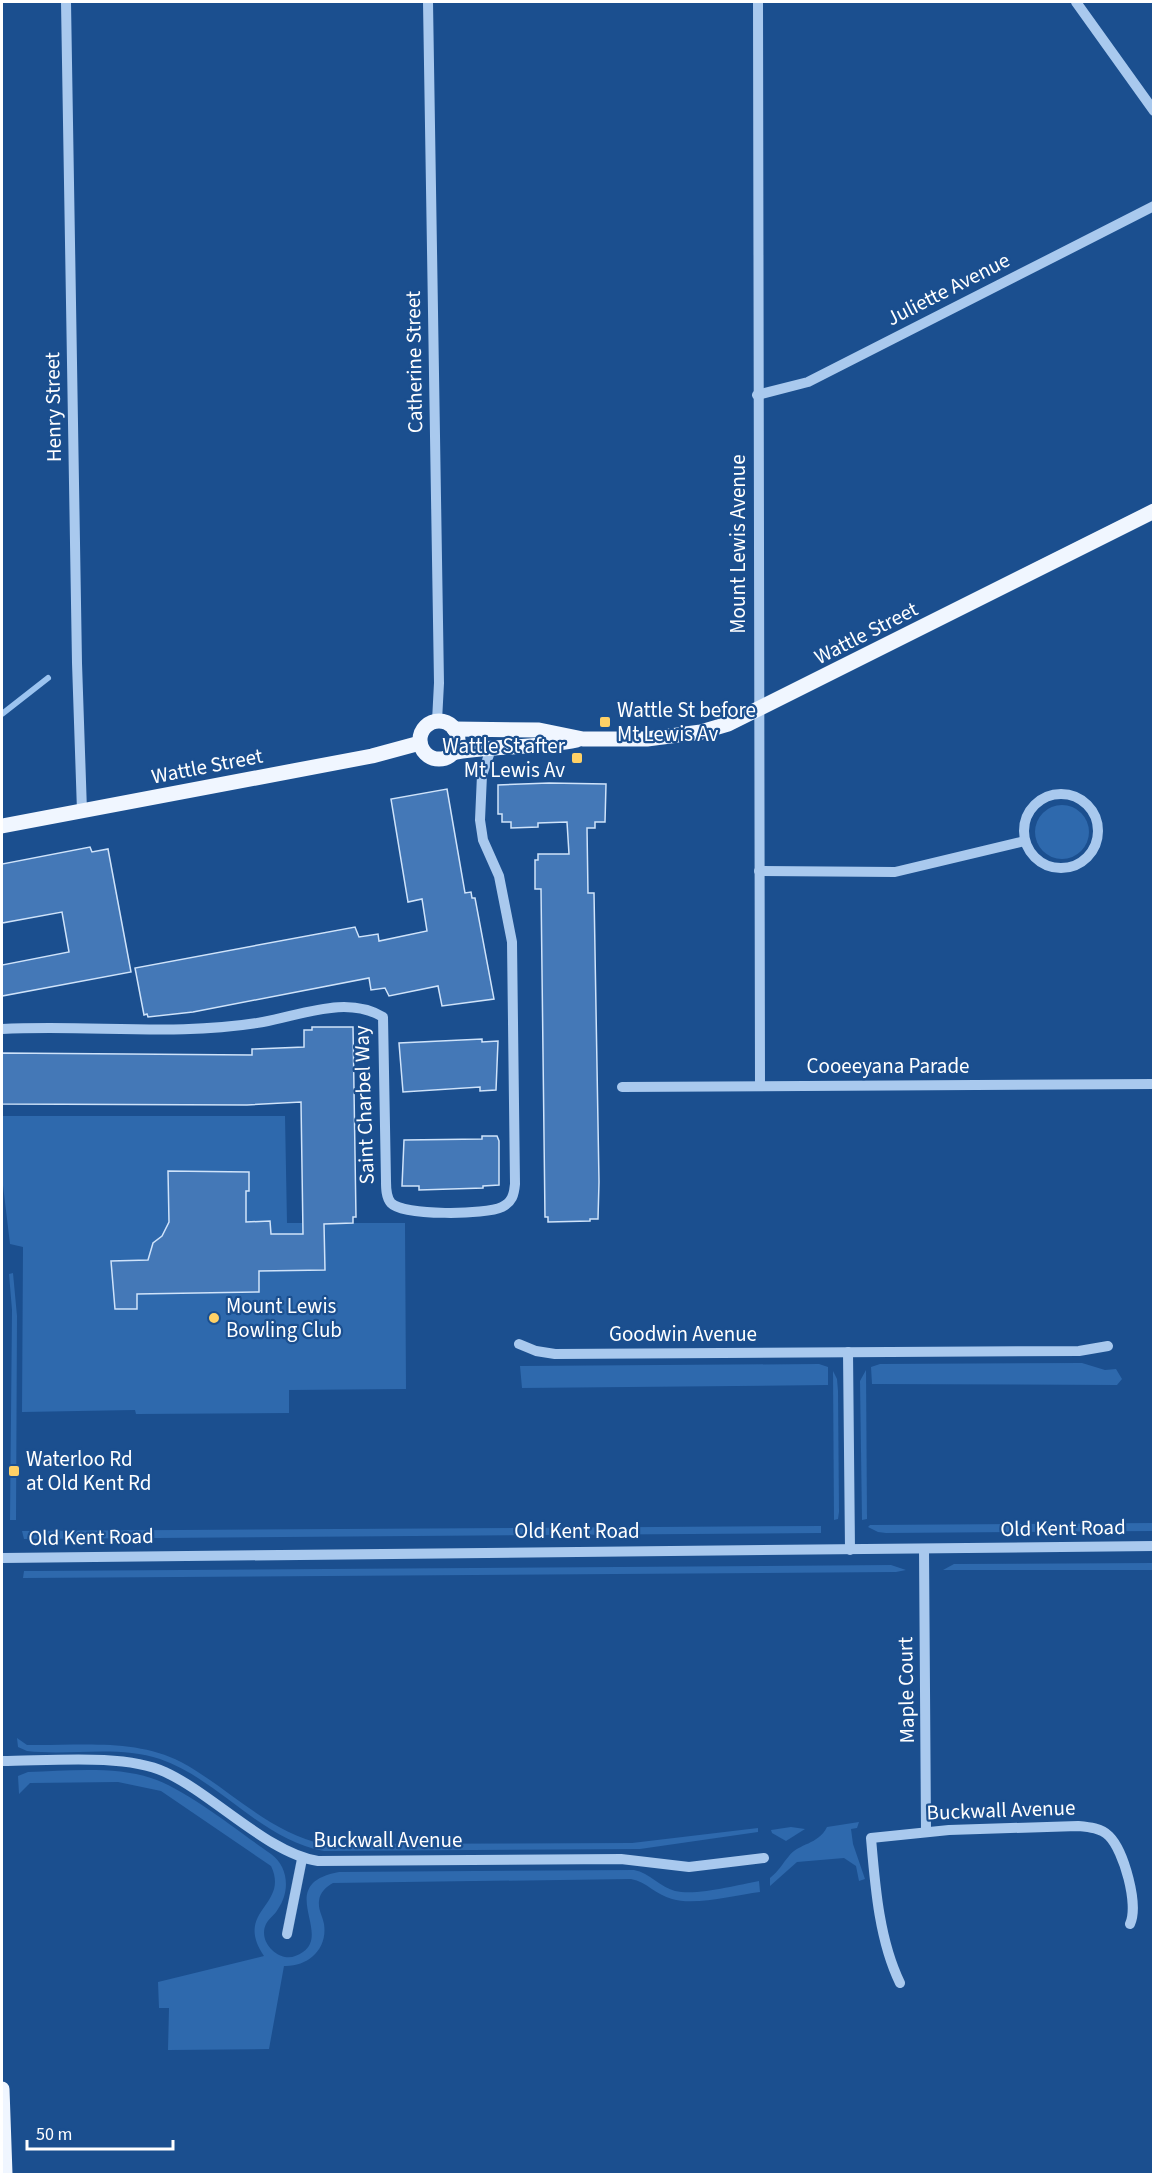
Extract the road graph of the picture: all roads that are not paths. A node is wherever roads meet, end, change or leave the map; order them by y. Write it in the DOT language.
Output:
graph roads {
  1 [pos="66,2"];
  2 [pos="428,2"];
  3 [pos="758,2"];
  4 [pos="1076,2"];
  5 [pos="1154,111"];
  6 [pos="1154,206"];
  7 [pos="757,395"];
  8 [pos="1154,511"];
  9 [pos="759,710"];
  10 [pos="437,721"];
  11 [pos="454,729"];
  12 [pos="583,739"];
  13 [pos="420,743"];
  14 [pos="492,746"];
  15 [pos="452,753"];
  16 [pos="82,811"];
  17 [pos="2,826"];
  18 [pos="1025,841"];
  19 [pos="759,872"];
  20 [pos="2,1029"];
  21 [pos="1154,1084"];
  22 [pos="760,1086"];
  23 [pos="622,1087"];
  24 [pos="519,1344"];
  25 [pos="1108,1346"];
  26 [pos="848,1352"];
  27 [pos="1154,1546"];
  28 [pos="924,1549"];
  29 [pos="850,1550"];
  30 [pos="2,1558"];
  31 [pos="2,1761"];
  32 [pos="926,1831"];
  33 [pos="764,1858"];
  34 [pos="302,1859"];
  35 [pos="1130,1924"];
  36 [pos="287,1934"];
  37 [pos="900,1983"];
  38 [pos="2,2089"];
  39 [pos="5,2175"];
  1 -- 16 [label="street, Henry Street"];
  2 -- 10 [label="street, Catherine Street"];
  3 -- 7 [label="street, Mount Lewis Avenue"];
  4 -- 5 [label="street"];
  6 -- 7 [label="street, Juliette Avenue"];
  7 -- 9 [label="street, Mount Lewis Avenue"];
  8 -- 9 [label="main road, Wattle Street"];
  9 -- 12 [label="main road, Wattle Street"];
  9 -- 19 [label="street, Mount Lewis Avenue"];
  10 -- 11 [label="main road"];
  10 -- 13 [label="main road"];
  11 -- 12 [label="main road, Wattle Street"];
  11 -- 15 [label="main road"];
  12 -- 14 [label="main road, Wattle Street"];
  13 -- 15 [label="main road"];
  13 -- 16 [label="main road, Wattle Street"];
  14 -- 15 [label="main road, Wattle Street"];
  14 -- 20 [label="street, Saint Charbel Way"];
  16 -- 17 [label="main road, Wattle Street"];
  18 -- 18 [label="street"];
  18 -- 19 [label="street"];
  19 -- 22 [label="street, Mount Lewis Avenue"];
  21 -- 22 [label="street, Cooeeyana Parade"];
  22 -- 23 [label="street, Cooeeyana Parade"];
  24 -- 26 [label="street, Goodwin Avenue"];
  25 -- 26 [label="street, Goodwin Avenue"];
  26 -- 29 [label="street"];
  27 -- 28 [label="street, Old Kent Road"];
  28 -- 29 [label="street, Old Kent Road"];
  28 -- 32 [label="street, Maple Court"];
  29 -- 30 [label="street, Old Kent Road"];
  31 -- 34 [label="street, Buckwall Avenue"];
  32 -- 35 [label="street, Buckwall Avenue"];
  32 -- 37 [label="street, Buckwall Avenue"];
  33 -- 34 [label="street, Buckwall Avenue"];
  34 -- 36 [label="street"];
  38 -- 39 [label="main road"];
}
